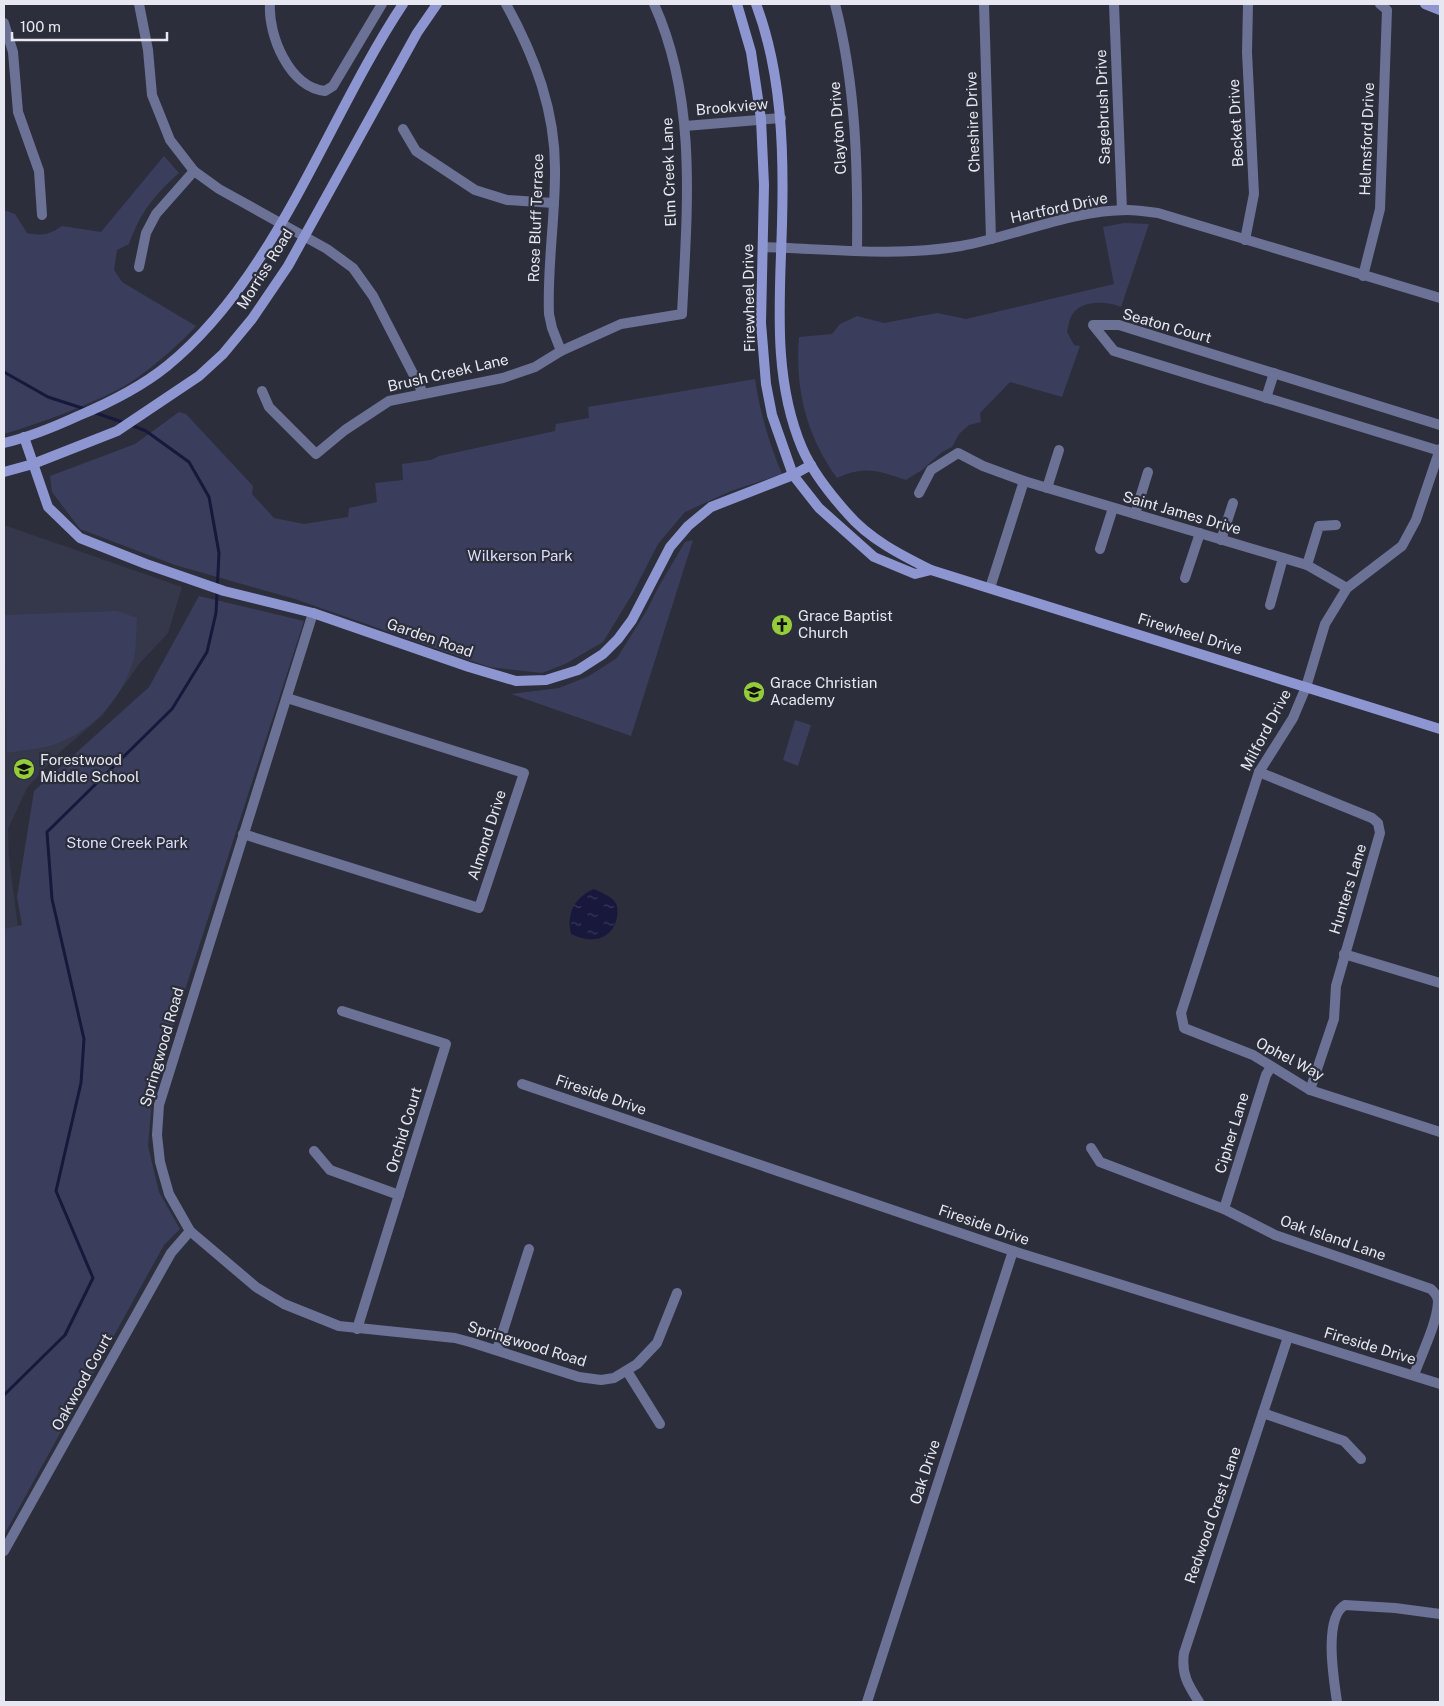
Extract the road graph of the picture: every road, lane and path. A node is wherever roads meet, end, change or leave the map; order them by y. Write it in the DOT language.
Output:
graph roads {
  1 [pos="140,4"];
  2 [pos="270,4"];
  3 [pos="382,4"];
  4 [pos="403,4"];
  5 [pos="437,4"];
  6 [pos="506,4"];
  7 [pos="654,4"];
  8 [pos="737,4"];
  9 [pos="756,4"];
  10 [pos="835,4"];
  11 [pos="984,4"];
  12 [pos="1114,4"];
  13 [pos="1248,4"];
  14 [pos="1380,4"];
  15 [pos="1425,4"];
  16 [pos="1440,10"];
  17 [pos="4,23"];
  18 [pos="781,118"];
  19 [pos="761,119"];
  20 [pos="685,126"];
  21 [pos="403,129"];
  22 [pos="194,171"];
  23 [pos="554,203"];
  24 [pos="1122,210"];
  25 [pos="42,215"];
  26 [pos="280,222"];
  27 [pos="303,236"];
  28 [pos="991,239"];
  29 [pos="1245,240"];
  30 [pos="764,247"];
  31 [pos="781,248"];
  32 [pos="856,251"];
  33 [pos="139,267"];
  34 [pos="1363,276"];
  35 [pos="1440,298"];
  36 [pos="682,314"];
  37 [pos="561,351"];
  38 [pos="1274,373"];
  39 [pos="262,391"];
  40 [pos="423,393"];
  41 [pos="1266,398"];
  42 [pos="1440,425"];
  43 [pos="24,437"];
  44 [pos="4,442"];
  45 [pos="1059,450"];
  46 [pos="1440,450"];
  47 [pos="33,464"];
  48 [pos="811,465"];
  49 [pos="4,472"];
  50 [pos="1148,472"];
  51 [pos="793,475"];
  52 [pos="1024,482"];
  53 [pos="1048,488"];
  54 [pos="919,493"];
  55 [pos="1233,503"];
  56 [pos="1113,508"];
  57 [pos="1134,514"];
  58 [pos="1336,525"];
  59 [pos="1200,533"];
  60 [pos="1221,540"];
  61 [pos="1100,549"];
  62 [pos="1283,558"];
  63 [pos="1307,565"];
  64 [pos="931,570"];
  65 [pos="1185,578"];
  66 [pos="990,588"];
  67 [pos="1348,588"];
  68 [pos="1270,605"];
  69 [pos="313,613"];
  70 [pos="1306,686"];
  71 [pos="287,698"];
  72 [pos="1440,729"];
  73 [pos="1259,772"];
  74 [pos="243,834"];
  75 [pos="1344,954"];
  76 [pos="1440,983"];
  77 [pos="342,1011"];
  78 [pos="1184,1028"];
  79 [pos="1270,1067"];
  80 [pos="522,1084"];
  81 [pos="1310,1090"];
  82 [pos="1440,1132"];
  83 [pos="1091,1148"];
  84 [pos="314,1152"];
  85 [pos="400,1194"];
  86 [pos="1224,1209"];
  87 [pos="190,1231"];
  88 [pos="529,1249"];
  89 [pos="1013,1251"];
  90 [pos="677,1293"];
  91 [pos="357,1329"];
  92 [pos="1288,1337"];
  93 [pos="497,1350"];
  94 [pos="627,1371"];
  95 [pos="1414,1376"];
  96 [pos="1440,1384"];
  97 [pos="1263,1414"];
  98 [pos="660,1424"];
  99 [pos="1361,1459"];
  100 [pos="4,1551"];
  101 [pos="1440,1614"];
  102 [pos="867,1702"];
  103 [pos="1199,1702"];
  104 [pos="1336,1702"];
  1 -- 22 [label="street"];
  2 -- 3 [label="street"];
  4 -- 26 [label="street, Morriss Road"];
  5 -- 27 [label="street, Morriss Road"];
  6 -- 23 [label="street, Rose Bluff Terrace"];
  7 -- 20 [label="street, Elm Creek Lane"];
  8 -- 19 [label="street, Firewheel Drive"];
  9 -- 18 [label="street, Firewheel Drive"];
  10 -- 32 [label="street, Clayton Drive"];
  11 -- 28 [label="street, Cheshire Drive"];
  12 -- 24 [label="street, Sagebrush Drive"];
  13 -- 29 [label="street, Becket Drive"];
  14 -- 34 [label="street, Helmsford Drive"];
  15 -- 16 [label="street"];
  17 -- 25 [label="street"];
  18 -- 19 [label="street, Brookview"];
  18 -- 31 [label="street, Firewheel Drive"];
  19 -- 20 [label="street, Brookview"];
  19 -- 30 [label="street, Firewheel Drive"];
  20 -- 36 [label="street, Elm Creek Lane"];
  21 -- 23 [label="street"];
  22 -- 26 [label="street"];
  22 -- 33 [label="street"];
  23 -- 37 [label="street, Rose Bluff Terrace"];
  24 -- 28 [label="street, Hartford Drive"];
  24 -- 29 [label="street, Hartford Drive"];
  26 -- 27 [label="street"];
  26 -- 43 [label="street, Morriss Road"];
  27 -- 40 [label="street"];
  27 -- 47 [label="street, Morriss Road"];
  28 -- 32 [label="street, Hartford Drive"];
  29 -- 34 [label="street, Hartford Drive"];
  30 -- 31 [label="street, Hartford Drive"];
  30 -- 51 [label="street, Firewheel Drive"];
  31 -- 32 [label="street, Hartford Drive"];
  31 -- 48 [label="street, Firewheel Drive"];
  34 -- 35 [label="street, Hartford Drive"];
  36 -- 37 [label="street, Brush Creek Lane"];
  37 -- 40 [label="street, Brush Creek Lane"];
  38 -- 41 [label="street"];
  38 -- 41 [label="street, Seaton Court"];
  38 -- 42 [label="street, Seaton Court"];
  39 -- 40 [label="street, Brush Creek Lane"];
  41 -- 46 [label="street, Seaton Court"];
  43 -- 44 [label="street, Morriss Road"];
  43 -- 47 [label="street, Garden Road"];
  45 -- 53 [label="street"];
  46 -- 67 [label="street, Milford Drive"];
  47 -- 49 [label="street, Morriss Road"];
  47 -- 69 [label="street, Garden Road"];
  48 -- 51 [label="street, Garden Road"];
  48 -- 64 [label="street, Firewheel Drive"];
  50 -- 57 [label="street"];
  51 -- 64 [label="street, Firewheel Drive"];
  51 -- 69 [label="street, Garden Road"];
  52 -- 53 [label="street, Saint James Drive"];
  52 -- 54 [label="street, Saint James Drive"];
  52 -- 66 [label="street"];
  53 -- 56 [label="street, Saint James Drive"];
  55 -- 60 [label="street"];
  56 -- 57 [label="street, Saint James Drive"];
  56 -- 61 [label="street"];
  57 -- 59 [label="street, Saint James Drive"];
  58 -- 63 [label="street"];
  59 -- 60 [label="street, Saint James Drive"];
  59 -- 65 [label="street"];
  60 -- 62 [label="street, Saint James Drive"];
  62 -- 63 [label="street, Saint James Drive"];
  62 -- 68 [label="street"];
  63 -- 67 [label="street, Saint James Drive"];
  64 -- 66 [label="street, Firewheel Drive"];
  66 -- 70 [label="street, Firewheel Drive"];
  67 -- 70 [label="street, Milford Drive"];
  69 -- 71 [label="street, Springwood Road"];
  70 -- 72 [label="street, Firewheel Drive"];
  70 -- 73 [label="street, Milford Drive"];
  71 -- 74 [label="street, Springwood Road"];
  71 -- 74 [label="street, Almond Drive"];
  73 -- 75 [label="street, Hunters Lane"];
  73 -- 78 [label="street, Milford Drive"];
  74 -- 87 [label="street, Springwood Road"];
  75 -- 76 [label="street"];
  75 -- 81 [label="street, Hunters Lane"];
  77 -- 85 [label="street, Orchid Court"];
  78 -- 79 [label="street, Ophel Way"];
  79 -- 81 [label="street, Ophel Way"];
  79 -- 86 [label="street, Cipher Lane"];
  80 -- 89 [label="street, Fireside Drive"];
  81 -- 82 [label="street, Ophel Way"];
  83 -- 86 [label="street, Oak Island Lane"];
  84 -- 85 [label="street"];
  85 -- 91 [label="street, Orchid Court"];
  86 -- 95 [label="street, Oak Island Lane"];
  87 -- 91 [label="street, Springwood Road"];
  87 -- 100 [label="street, Oakwood Court"];
  88 -- 93 [label="street"];
  89 -- 92 [label="street, Fireside Drive"];
  89 -- 102 [label="street, Oak Drive"];
  90 -- 94 [label="street, Springwood Road"];
  91 -- 93 [label="street, Springwood Road"];
  92 -- 95 [label="street, Fireside Drive"];
  92 -- 97 [label="street, Redwood Crest Lane"];
  93 -- 94 [label="street, Springwood Road"];
  94 -- 98 [label="street"];
  95 -- 96 [label="street, Fireside Drive"];
  97 -- 99 [label="street"];
  97 -- 103 [label="street, Redwood Crest Lane"];
  101 -- 104 [label="street"];
}
